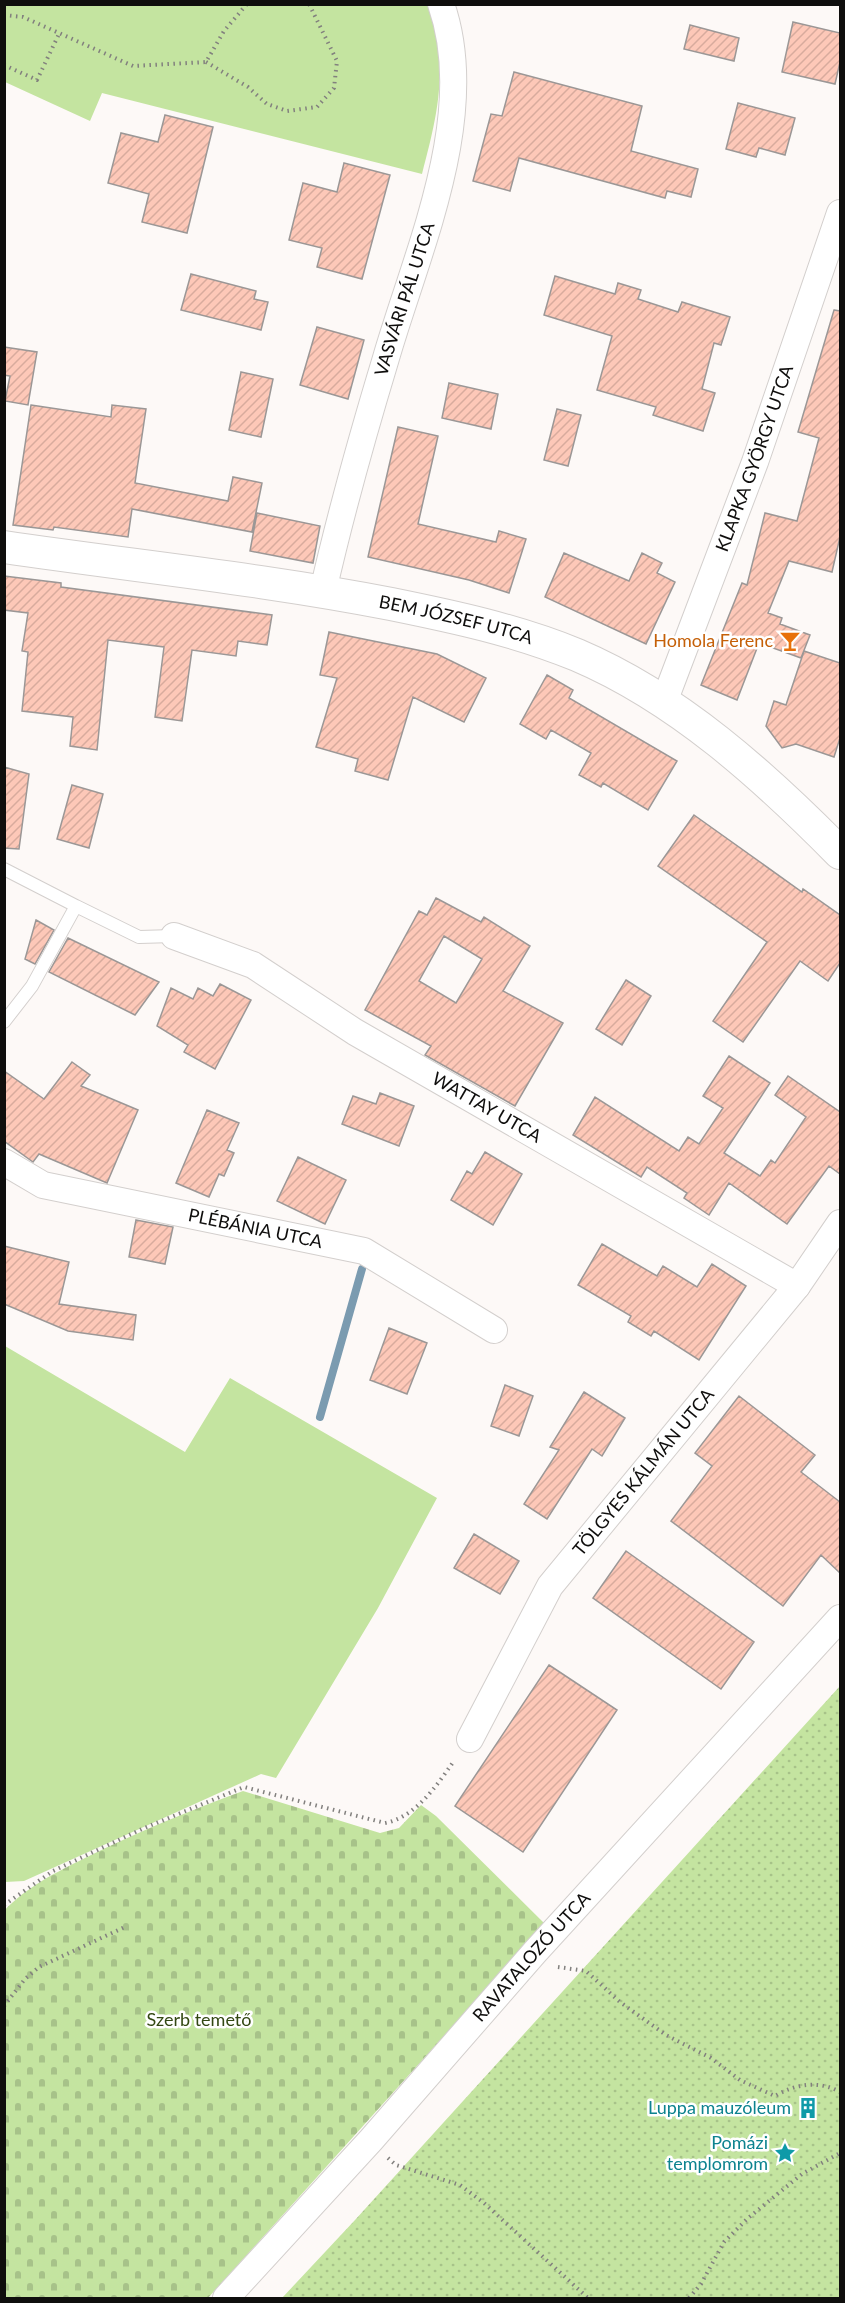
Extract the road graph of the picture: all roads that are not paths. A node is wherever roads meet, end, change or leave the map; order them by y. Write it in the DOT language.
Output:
graph roads {
  1 [pos="441,4"];
  2 [pos="840,213"];
  3 [pos="4,547"];
  4 [pos="323,591"];
  5 [pos="664,702"];
  6 [pos="840,853"];
  7 [pos="4,869"];
  8 [pos="76,906"];
  9 [pos="174,936"];
  10 [pos="4,1022"];
  11 [pos="4,1162"];
  12 [pos="840,1223"];
  13 [pos="797,1286"];
  14 [pos="494,1329"];
  15 [pos="840,1618"];
  16 [pos="470,1739"];
  17 [pos="226,2298"];
  1 -- 4 [label="street, VASVÁRI PÁL UTCA"];
  2 -- 5 [label="street, KLAPKA GYÖRGY UTCA"];
  3 -- 4 [label="street, BEM JÓZSEF UTCA"];
  4 -- 5 [label="street, BEM JÓZSEF UTCA"];
  5 -- 6 [label="street, BEM JÓZSEF UTCA"];
  7 -- 8 [label="lane"];
  8 -- 9 [label="lane"];
  8 -- 10 [label="lane"];
  9 -- 13 [label="street, WATTAY UTCA"];
  11 -- 14 [label="street, PLÉBÁNIA UTCA"];
  12 -- 13 [label="street, TÖLGYES KÁLMÁN UTCA"];
  13 -- 16 [label="street, TÖLGYES KÁLMÁN UTCA"];
  15 -- 17 [label="street, RAVATALOZÓ UTCA"];
}
